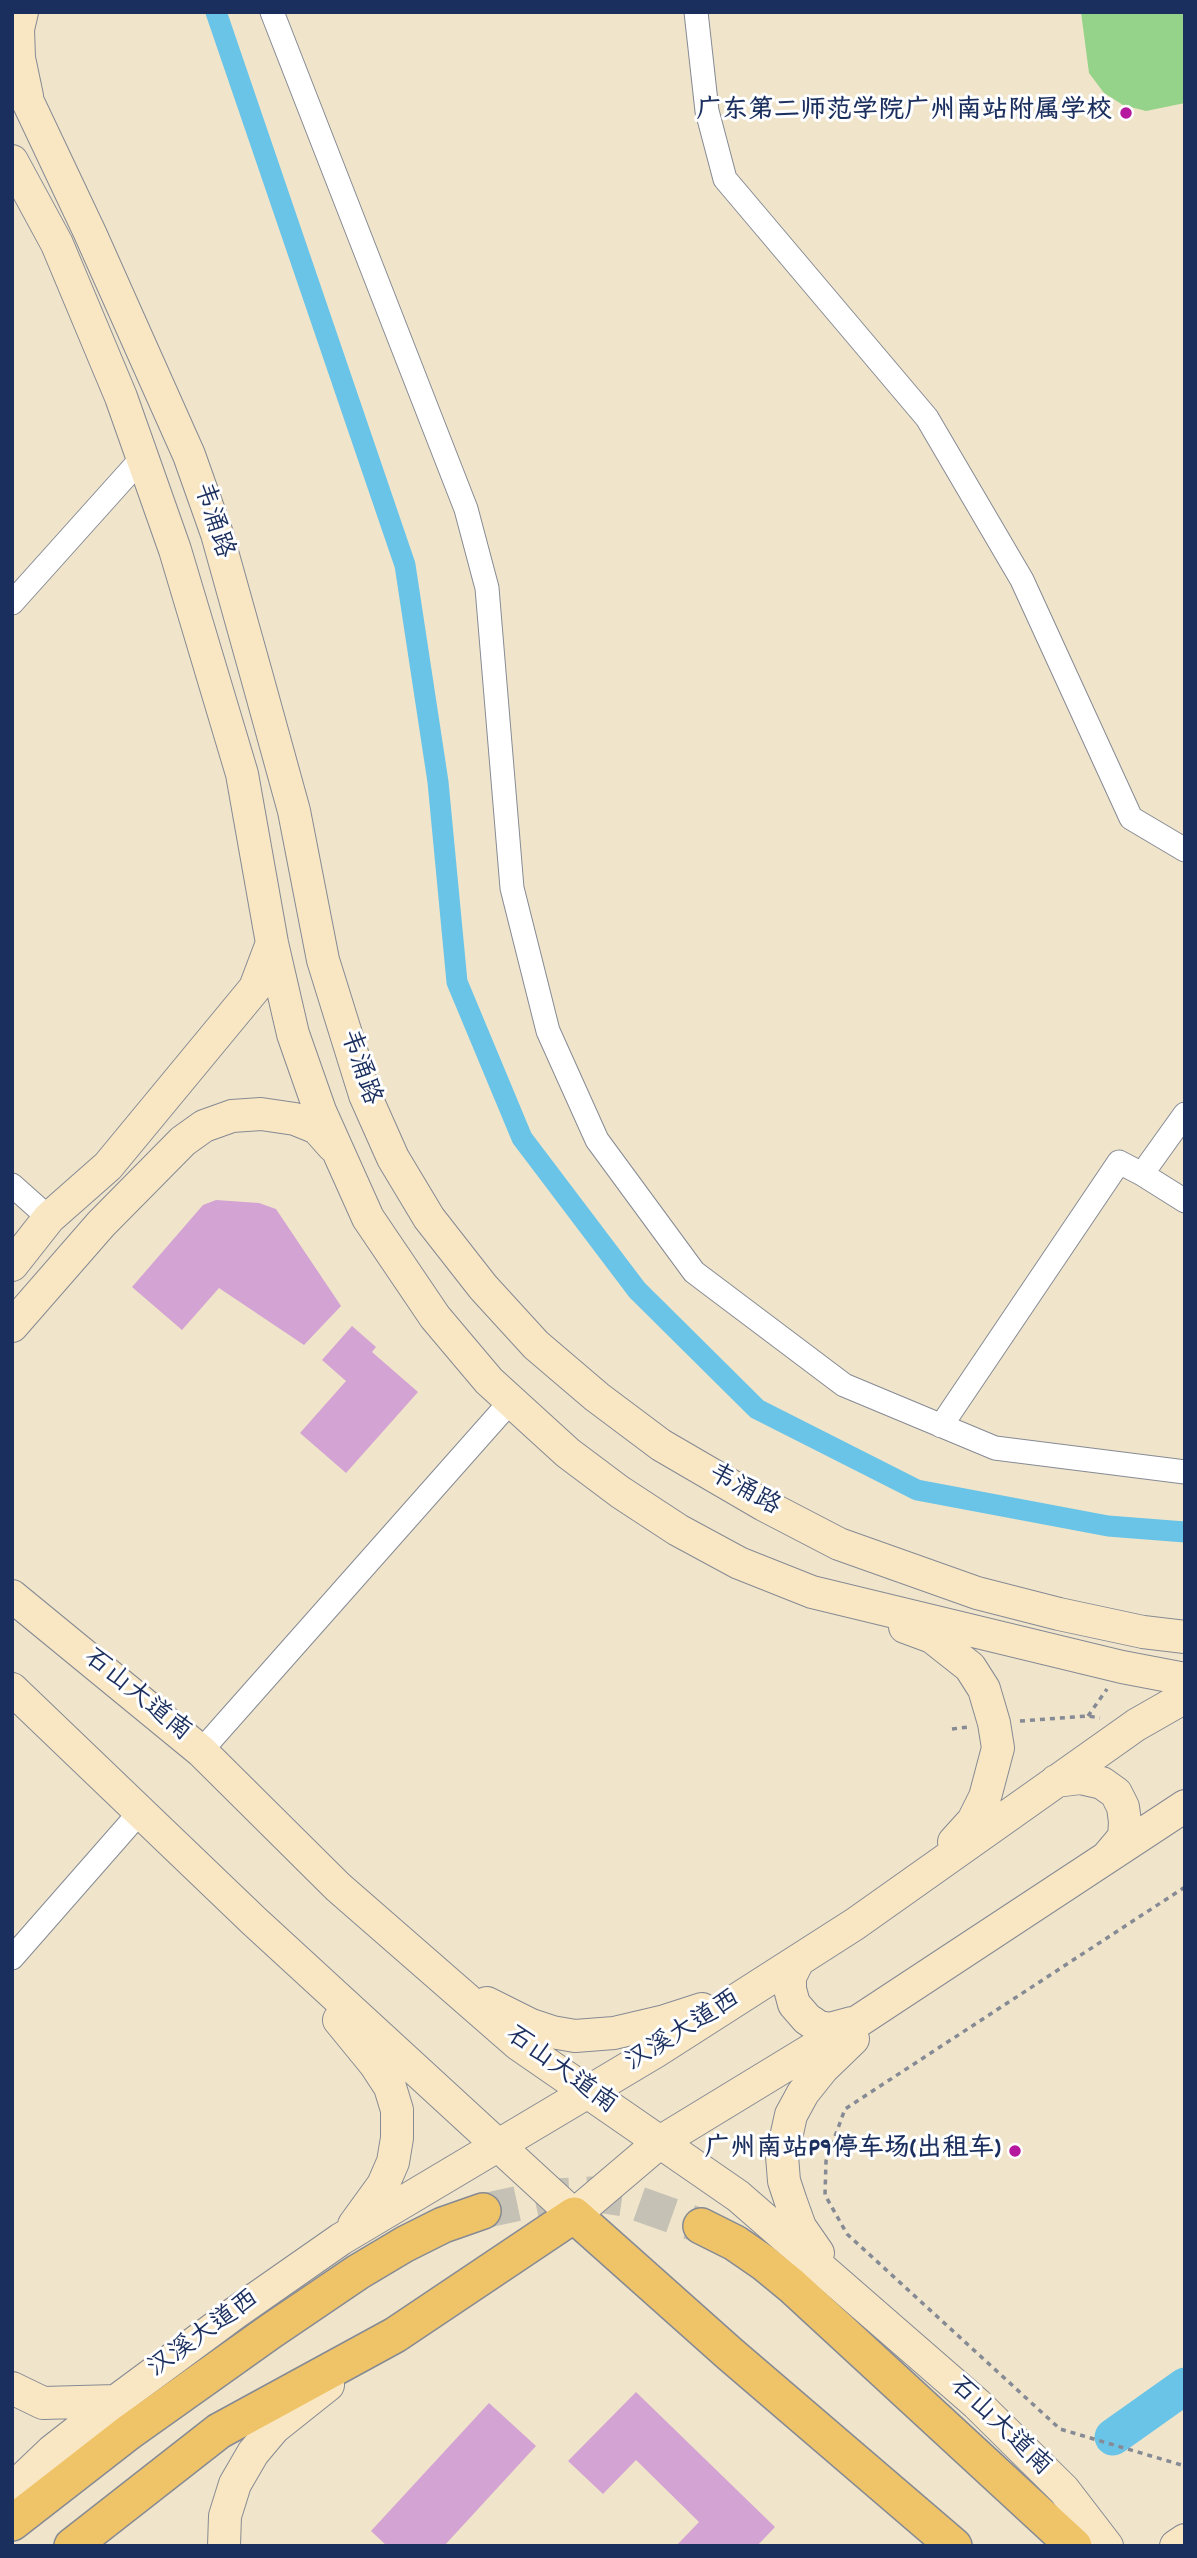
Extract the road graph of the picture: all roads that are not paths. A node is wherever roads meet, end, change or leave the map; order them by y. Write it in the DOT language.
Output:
graph roads {
  1 [pos="22,12"];
  2 [pos="272,12"];
  3 [pos="696,12"];
  4 [pos="12,75"];
  5 [pos="29,104"];
  6 [pos="12,161"];
  7 [pos="66,185"];
  8 [pos="24,190"];
  9 [pos="142,458"];
  10 [pos="12,603"];
  11 [pos="1185,850"];
  12 [pos="272,943"];
  13 [pos="1185,1114"];
  14 [pos="334,1148"];
  15 [pos="108,1166"];
  16 [pos="1142,1174"];
  17 [pos="12,1185"];
  18 [pos="1185,1200"];
  19 [pos="49,1218"];
  20 [pos="101,1224"];
  21 [pos="12,1265"];
  22 [pos="16,1320"];
  23 [pos="510,1402"];
  24 [pos="941,1426"];
  25 [pos="1185,1472"];
  26 [pos="812,1592"];
  27 [pos="977,1593"];
  28 [pos="12,1596"];
  29 [pos="965,1627"];
  30 [pos="1185,1637"];
  31 [pos="1185,1679"];
  32 [pos="12,1689"];
  33 [pos="1185,1697"];
  34 [pos="201,1751"];
  35 [pos="1056,1781"];
  36 [pos="1185,1806"];
  37 [pos="140,1812"];
  38 [pos="1107,1857"];
  39 [pos="254,1921"];
  40 [pos="855,1924"];
  41 [pos="12,1958"];
  42 [pos="798,1961"];
  43 [pos="431,1970"];
  44 [pos="767,1981"];
  45 [pos="887,2000"];
  46 [pos="857,2022"];
  47 [pos="587,2093"];
  48 [pos="660,2142"];
  49 [pos="500,2144"];
  50 [pos="483,2211"];
  51 [pos="574,2215"];
  52 [pos="701,2226"];
  53 [pos="341,2239"];
  54 [pos="857,2300"];
  55 [pos="395,2335"];
  56 [pos="12,2388"];
  57 [pos="116,2401"];
  58 [pos="12,2489"];
  59 [pos="12,2524"];
  60 [pos="1185,2540"];
  61 [pos="72,2546"];
  62 [pos="224,2546"];
  63 [pos="954,2546"];
  64 [pos="1074,2546"];
  65 [pos="1107,2546"];
  66 [pos="1175,2546"];
  1 -- 5 [label="main road"];
  2 -- 24 [label="street"];
  3 -- 11 [label="street"];
  4 -- 5 [label="main road, 韦涌路"];
  5 -- 7 [label="main road, 韦涌路"];
  6 -- 8 [label="main road, 韦涌路"];
  7 -- 8 [label="main road"];
  7 -- 27 [label="main road, 韦涌路"];
  8 -- 9 [label="main road, 韦涌路"];
  9 -- 10 [label="street"];
  9 -- 12 [label="main road, 韦涌路"];
  12 -- 14 [label="main road, 韦涌路"];
  12 -- 15 [label="main road"];
  13 -- 16 [label="street"];
  14 -- 20 [label="main road"];
  14 -- 23 [label="main road, 韦涌路"];
  15 -- 19 [label="main road"];
  15 -- 20 [label="main road"];
  16 -- 18 [label="street"];
  16 -- 24 [label="street"];
  17 -- 19 [label="street"];
  19 -- 21 [label="main road"];
  20 -- 22 [label="main road"];
  23 -- 26 [label="main road, 韦涌路"];
  23 -- 34 [label="street"];
  24 -- 25 [label="street"];
  26 -- 29 [label="main road, 韦涌路"];
  26 -- 40 [label="main road"];
  27 -- 29 [label="main road"];
  27 -- 30 [label="main road, 韦涌路"];
  28 -- 34 [label="main road, 石山大道南"];
  29 -- 31 [label="main road, 韦涌路"];
  32 -- 37 [label="main road"];
  33 -- 35 [label="main road, 汉溪大道西"];
  34 -- 43 [label="main road, 石山大道南"];
  35 -- 38 [label="main road"];
  35 -- 40 [label="main road, 汉溪大道西"];
  36 -- 38 [label="main road"];
  37 -- 39 [label="main road"];
  37 -- 41 [label="street"];
  38 -- 45 [label="main road"];
  39 -- 49 [label="main road"];
  39 -- 53 [label="main road"];
  40 -- 42 [label="main road, 汉溪大道西"];
  42 -- 44 [label="main road, 汉溪大道西"];
  42 -- 46 [label="main road"];
  43 -- 44 [label="main road"];
  43 -- 47 [label="main road, 石山大道南"];
  44 -- 47 [label="main road, 汉溪大道西"];
  45 -- 46 [label="main road"];
  45 -- 54 [label="main road"];
  46 -- 48 [label="main road"];
  47 -- 48 [label="main road, 石山大道南"];
  47 -- 49 [label="main road, 汉溪大道西"];
  48 -- 51 [label="main road"];
  48 -- 54 [label="main road, 石山大道南"];
  49 -- 51 [label="main road"];
  49 -- 53 [label="main road, 汉溪大道西"];
  50 -- 59 [label="main road"];
  51 -- 55 [label="main road"];
  51 -- 63 [label="main road"];
  52 -- 64 [label="main road"];
  53 -- 57 [label="main road, 汉溪大道西"];
  54 -- 65 [label="main road, 石山大道南"];
  55 -- 61 [label="main road"];
  55 -- 62 [label="main road"];
  56 -- 57 [label="main road"];
  57 -- 58 [label="main road, 汉溪大道西"];
  60 -- 66 [label="main road"];
}
